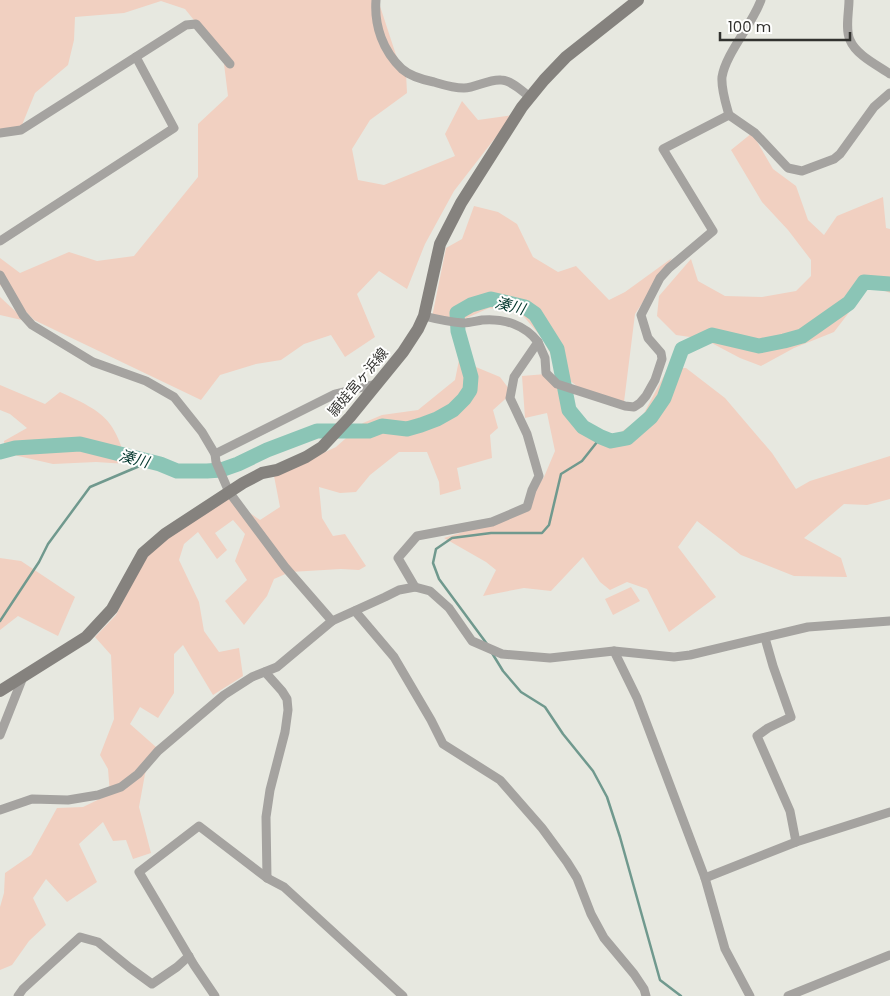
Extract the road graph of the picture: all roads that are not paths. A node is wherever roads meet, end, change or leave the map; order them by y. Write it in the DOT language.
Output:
graph roads {
  1 [pos="376,0"];
  2 [pos="638,0"];
  3 [pos="761,0"];
  4 [pos="850,0"];
  5 [pos="136,57"];
  6 [pos="230,64"];
  7 [pos="890,74"];
  8 [pos="890,93"];
  9 [pos="530,97"];
  10 [pos="729,115"];
  11 [pos="0,133"];
  12 [pos="0,241"];
  13 [pos="0,275"];
  14 [pos="424,316"];
  15 [pos="538,342"];
  16 [pos="376,384"];
  17 [pos="215,458"];
  18 [pos="229,492"];
  19 [pos="415,587"];
  20 [pos="355,611"];
  21 [pos="332,621"];
  22 [pos="890,621"];
  23 [pos="765,638"];
  24 [pos="614,651"];
  25 [pos="265,672"];
  26 [pos="23,677"];
  27 [pos="0,691"];
  28 [pos="0,735"];
  29 [pos="0,810"];
  30 [pos="890,812"];
  31 [pos="796,842"];
  32 [pos="267,878"];
  33 [pos="705,878"];
  34 [pos="890,955"];
  35 [pos="189,956"];
  36 [pos="18,996"];
  37 [pos="216,996"];
  38 [pos="403,996"];
  39 [pos="646,996"];
  40 [pos="750,996"];
  41 [pos="788,996"];
  1 -- 9 [label="street"];
  2 -- 9 [label="main road, 頴娃宮ヶ浜線"];
  3 -- 10 [label="street"];
  4 -- 7 [label="street"];
  5 -- 6 [label="street"];
  5 -- 11 [label="street"];
  5 -- 12 [label="street"];
  8 -- 10 [label="street"];
  9 -- 14 [label="main road, 頴娃宮ヶ浜線"];
  10 -- 15 [label="street"];
  13 -- 17 [label="street"];
  14 -- 15 [label="street"];
  14 -- 16 [label="main road, 頴娃宮ヶ浜線"];
  15 -- 19 [label="street"];
  16 -- 17 [label="street"];
  16 -- 18 [label="main road, 頴娃宮ヶ浜線"];
  17 -- 18 [label="street"];
  18 -- 21 [label="street"];
  18 -- 26 [label="main road, 頴娃宮ヶ浜線"];
  19 -- 20 [label="street"];
  19 -- 24 [label="street"];
  20 -- 21 [label="street"];
  20 -- 39 [label="street"];
  21 -- 25 [label="street"];
  22 -- 23 [label="street"];
  23 -- 24 [label="street"];
  23 -- 31 [label="street"];
  24 -- 33 [label="street"];
  25 -- 29 [label="street"];
  25 -- 32 [label="street"];
  26 -- 27 [label="main road, 頴娃宮ヶ浜線"];
  26 -- 28 [label="street"];
  30 -- 31 [label="street"];
  31 -- 33 [label="street"];
  32 -- 35 [label="street"];
  32 -- 38 [label="street"];
  33 -- 40 [label="street"];
  34 -- 41 [label="street"];
  35 -- 36 [label="street"];
  35 -- 37 [label="street"];
}
